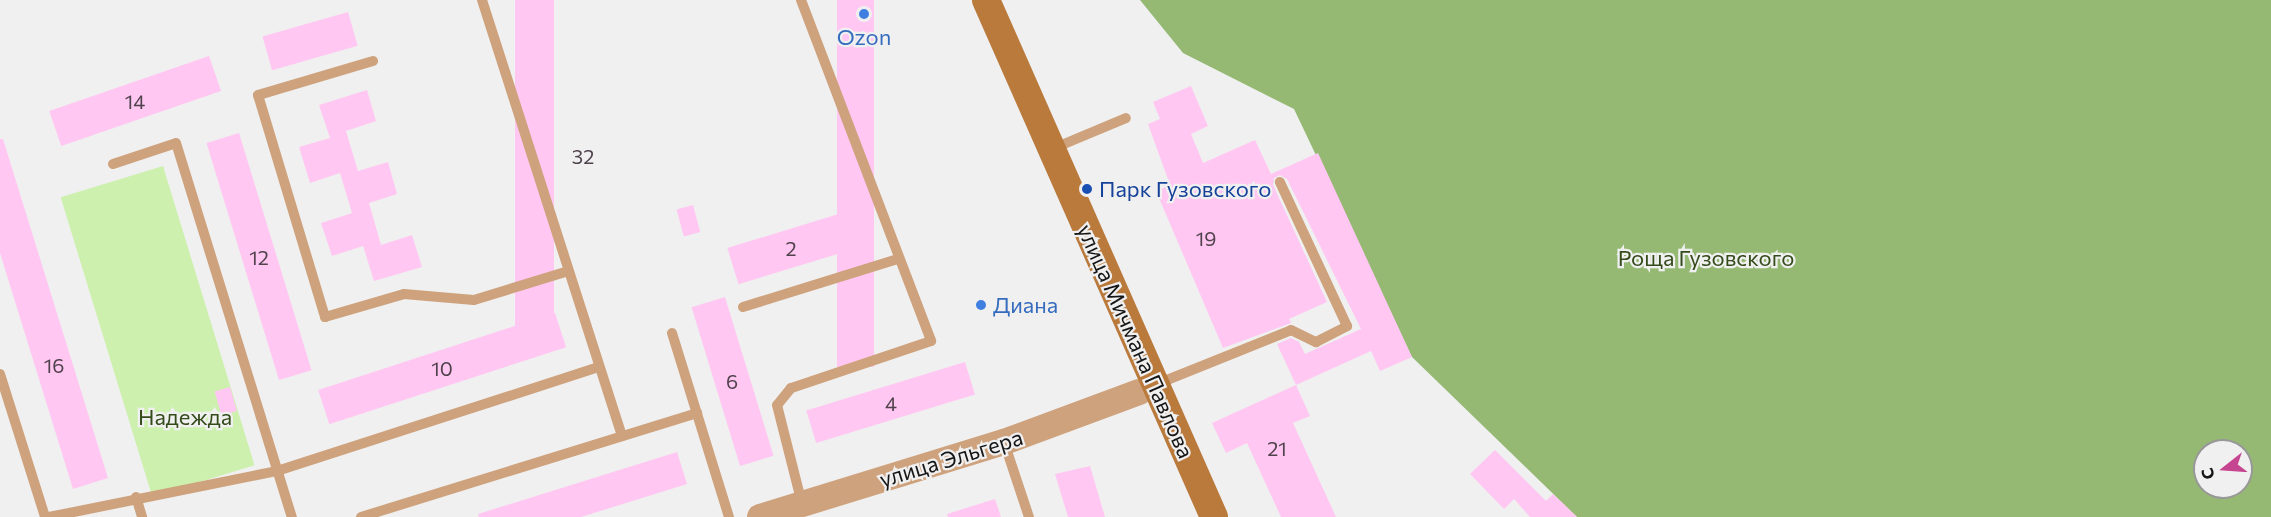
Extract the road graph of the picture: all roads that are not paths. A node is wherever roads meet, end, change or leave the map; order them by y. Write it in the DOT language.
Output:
graph roads {
  1 [pos="483,0"];
  2 [pos="801,0"];
  3 [pos="966,0"];
  4 [pos="986,0"];
  5 [pos="373,61"];
  6 [pos="1126,118"];
  7 [pos="1043,152"];
  8 [pos="113,164"];
  9 [pos="1280,182"];
  10 [pos="898,259"];
  11 [pos="568,271"];
  12 [pos="742,307"];
  13 [pos="672,333"];
  14 [pos="599,367"];
  15 [pos="0,374"];
  16 [pos="1148,388"];
  17 [pos="697,413"];
  18 [pos="622,436"];
  19 [pos="1004,442"];
  20 [pos="277,471"];
  21 [pos="136,497"];
  22 [pos="802,504"];
  23 [pos="64,514"];
  24 [pos="47,517"];
  25 [pos="142,517"];
  26 [pos="292,517"];
  27 [pos="361,517"];
  28 [pos="729,517"];
  29 [pos="760,517"];
  30 [pos="1029,517"];
  31 [pos="1194,517"];
  32 [pos="1214,517"];
  1 -- 11 [label="lane"];
  2 -- 10 [label="lane"];
  3 -- 7 [label="main road, улица Мичмана Павлова"];
  4 -- 7 [label="main road, улица Мичмана Павлова"];
  5 -- 11 [label="lane"];
  6 -- 7 [label="lane"];
  7 -- 16 [label="main road, улица Мичмана Павлова"];
  8 -- 20 [label="lane"];
  9 -- 16 [label="lane"];
  10 -- 12 [label="lane"];
  10 -- 22 [label="lane"];
  11 -- 14 [label="lane"];
  13 -- 17 [label="lane"];
  14 -- 18 [label="lane"];
  14 -- 20 [label="lane"];
  15 -- 24 [label="lane"];
  16 -- 19 [label="street, улица Эльгера"];
  16 -- 31 [label="main road, улица Мичмана Павлова"];
  16 -- 32 [label="main road, улица Мичмана Павлова"];
  17 -- 18 [label="lane"];
  17 -- 28 [label="lane"];
  18 -- 27 [label="lane"];
  19 -- 22 [label="street, улица Эльгера"];
  19 -- 30 [label="lane"];
  20 -- 21 [label="lane"];
  20 -- 26 [label="lane"];
  21 -- 23 [label="lane"];
  21 -- 25 [label="lane"];
  22 -- 29 [label="street, улица Эльгера"];
  23 -- 24 [label="lane"];
}
